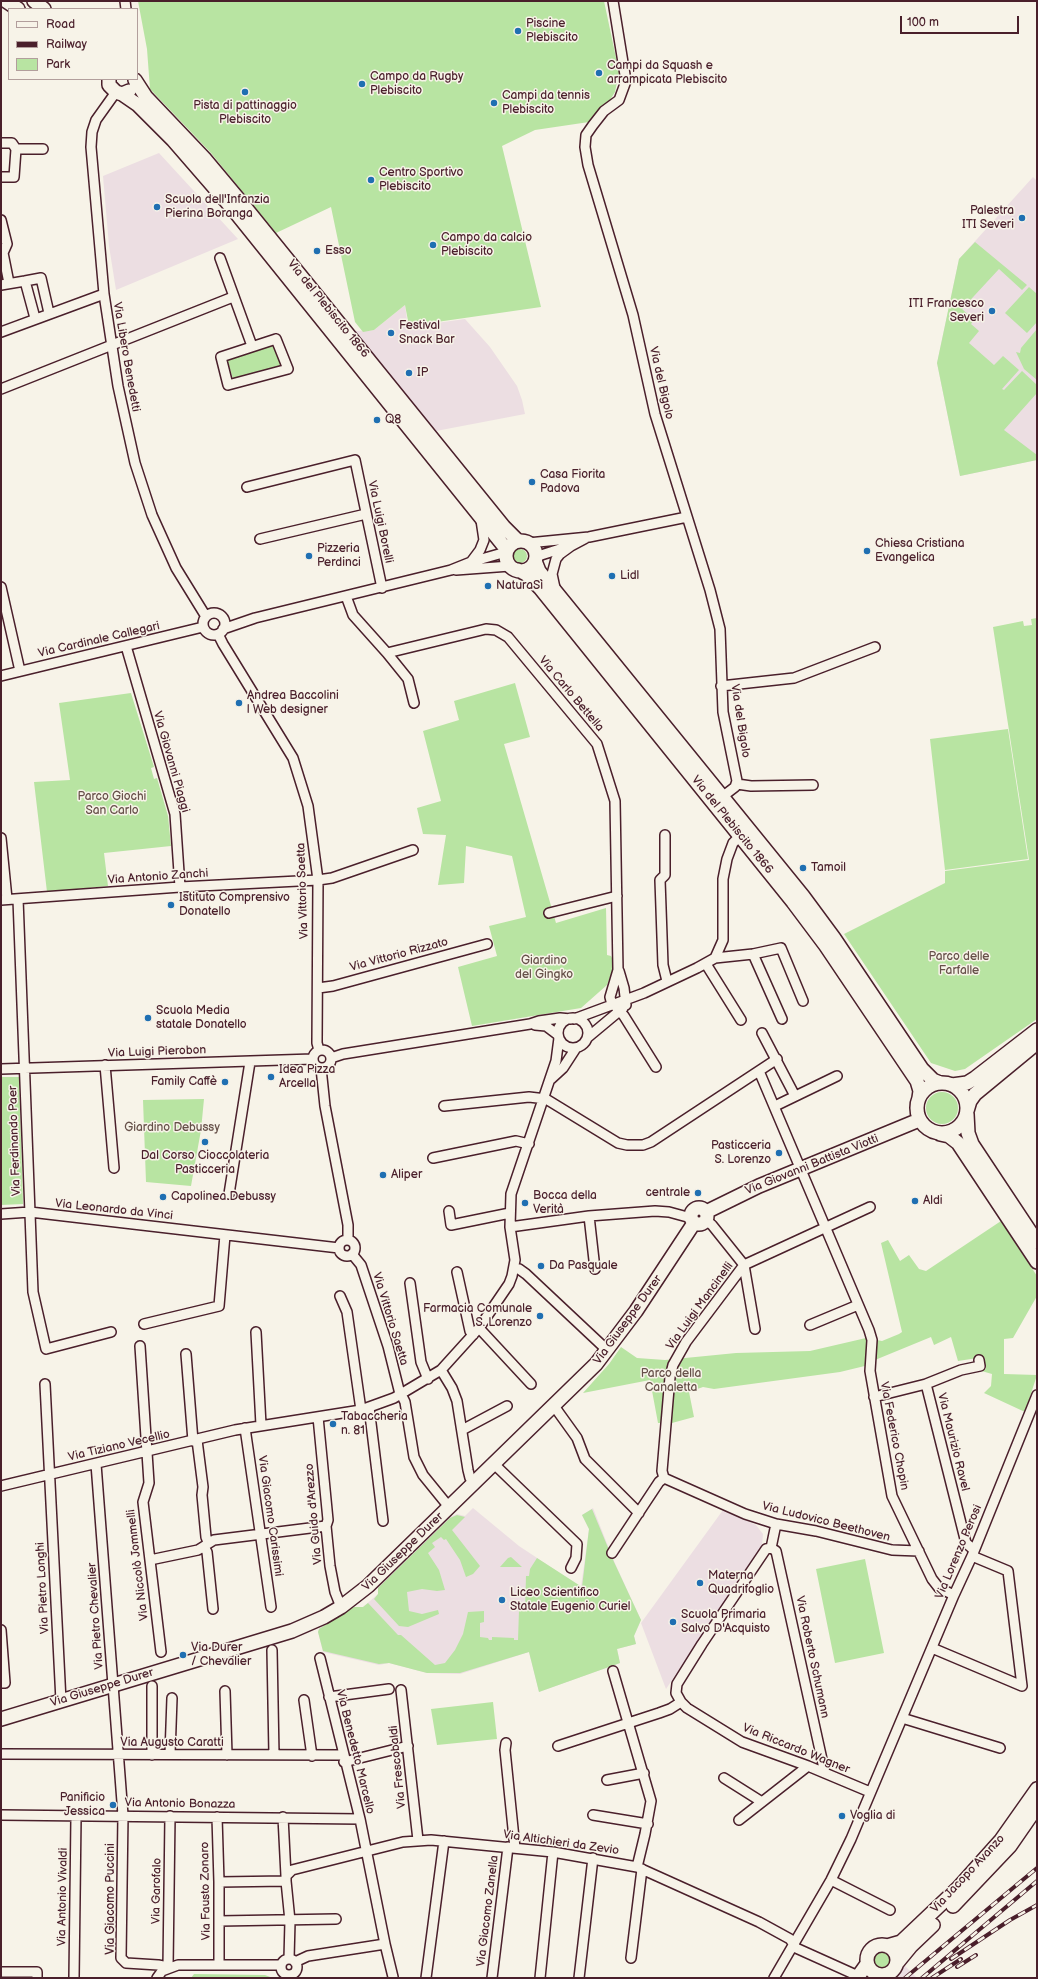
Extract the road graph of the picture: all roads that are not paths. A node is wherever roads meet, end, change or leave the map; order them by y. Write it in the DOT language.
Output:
graph roads {
  1 [pos="6,1"];
  2 [pos="34,1"];
  3 [pos="613,1"];
  4 [pos="16,8"];
  5 [pos="43,8"];
  6 [pos="109,80"];
  7 [pos="135,80"];
  8 [pos="119,93"];
  9 [pos="2,143"];
  10 [pos="44,149"];
  11 [pos="16,150"];
  12 [pos="1,177"];
  13 [pos="1,220"];
  14 [pos="2,252"];
  15 [pos="220,258"];
  16 [pos="25,281"];
  17 [pos="5,284"];
  18 [pos="104,294"];
  19 [pos="233,297"];
  20 [pos="49,313"];
  21 [pos="35,318"];
  22 [pos="1,332"];
  23 [pos="112,344"];
  24 [pos="252,346"];
  25 [pos="1,389"];
  26 [pos="247,487"];
  27 [pos="479,513"];
  28 [pos="366,514"];
  29 [pos="687,517"];
  30 [pos="589,537"];
  31 [pos="260,540"];
  32 [pos="523,542"];
  33 [pos="571,546"];
  34 [pos="506,551"];
  35 [pos="535,559"];
  36 [pos="470,562"];
  37 [pos="514,568"];
  38 [pos="451,570"];
  39 [pos="1,587"];
  40 [pos="382,588"];
  41 [pos="556,592"];
  42 [pos="346,596"];
  43 [pos="206,616"];
  44 [pos="254,618"];
  45 [pos="224,619"];
  46 [pos="202,627"];
  47 [pos="221,632"];
  48 [pos="126,646"];
  49 [pos="875,647"];
  50 [pos="388,653"];
  51 [pos="20,671"];
  52 [pos="1,676"];
  53 [pos="721,686"];
  54 [pos="414,703"];
  55 [pos="737,784"];
  56 [pos="813,786"];
  57 [pos="722,797"];
  58 [pos="665,835"];
  59 [pos="740,836"];
  60 [pos="1,838"];
  61 [pos="413,850"];
  62 [pos="318,880"];
  63 [pos="180,887"];
  64 [pos="617,896"];
  65 [pos="4,899"];
  66 [pos="18,899"];
  67 [pos="549,913"];
  68 [pos="487,944"];
  69 [pos="753,954"];
  70 [pos="715,958"];
  71 [pos="706,964"];
  72 [pos="618,970"];
  73 [pos="667,981"];
  74 [pos="318,988"];
  75 [pos="803,1001"];
  76 [pos="621,1005"];
  77 [pos="573,1019"];
  78 [pos="782,1019"];
  79 [pos="741,1020"];
  80 [pos="530,1024"];
  81 [pos="1037,1030"];
  82 [pos="762,1033"];
  83 [pos="559,1037"];
  84 [pos="587,1038"];
  85 [pos="1037,1043"];
  86 [pos="576,1048"];
  87 [pos="319,1050"];
  88 [pos="331,1058"];
  89 [pos="313,1059"];
  90 [pos="777,1060"];
  91 [pos="250,1062"];
  92 [pos="104,1065"];
  93 [pos="656,1067"];
  94 [pos="25,1068"];
  95 [pos="321,1068"];
  96 [pos="1,1069"];
  97 [pos="759,1071"];
  98 [pos="837,1076"];
  99 [pos="549,1081"];
  100 [pos="946,1084"];
  101 [pos="795,1096"];
  102 [pos="919,1098"];
  103 [pos="542,1099"];
  104 [pos="444,1106"];
  105 [pos="775,1106"];
  106 [pos="967,1113"];
  107 [pos="919,1120"];
  108 [pos="940,1134"];
  109 [pos="529,1144"];
  110 [pos="433,1158"];
  111 [pos="114,1168"];
  112 [pos="801,1169"];
  113 [pos="229,1194"];
  114 [pos="870,1207"];
  115 [pos="449,1211"];
  116 [pos="30,1212"];
  117 [pos="510,1213"];
  118 [pos="1,1214"];
  119 [pos="589,1216"];
  120 [pos="699,1218"];
  121 [pos="510,1227"];
  122 [pos="826,1228"];
  123 [pos="225,1235"];
  124 [pos="348,1240"];
  125 [pos="1037,1242"];
  126 [pos="339,1248"];
  127 [pos="352,1254"];
  128 [pos="1037,1262"];
  129 [pos="744,1265"];
  130 [pos="514,1268"];
  131 [pos="595,1269"];
  132 [pos="457,1272"];
  133 [pos="410,1283"];
  134 [pos="340,1296"];
  135 [pos="858,1305"];
  136 [pos="144,1324"];
  137 [pos="810,1325"];
  138 [pos="755,1329"];
  139 [pos="111,1332"];
  140 [pos="256,1332"];
  141 [pos="476,1332"];
  142 [pos="140,1346"];
  143 [pos="607,1350"];
  144 [pos="186,1354"];
  145 [pos="979,1360"];
  146 [pos="441,1370"];
  147 [pos="428,1379"];
  148 [pos="45,1384"];
  149 [pos="531,1384"];
  150 [pos="926,1384"];
  151 [pos="401,1394"];
  152 [pos="1037,1395"];
  153 [pos="874,1397"];
  154 [pos="507,1406"];
  155 [pos="554,1406"];
  156 [pos="365,1408"];
  157 [pos="318,1417"];
  158 [pos="261,1425"];
  159 [pos="245,1428"];
  160 [pos="462,1430"];
  161 [pos="195,1440"];
  162 [pos="147,1452"];
  163 [pos="96,1464"];
  164 [pos="494,1464"];
  165 [pos="49,1474"];
  166 [pos="664,1478"];
  167 [pos="475,1482"];
  168 [pos="1,1486"];
  169 [pos="449,1507"];
  170 [pos="639,1513"];
  171 [pos="382,1521"];
  172 [pos="776,1524"];
  173 [pos="326,1526"];
  174 [pos="260,1534"];
  175 [pos="206,1545"];
  176 [pos="771,1548"];
  177 [pos="919,1551"];
  178 [pos="973,1553"];
  179 [pos="612,1554"];
  180 [pos="150,1560"];
  181 [pos="571,1568"];
  182 [pos="954,1595"];
  183 [pos="271,1607"];
  184 [pos="341,1607"];
  185 [pos="213,1609"];
  186 [pos="1,1630"];
  187 [pos="932,1648"];
  188 [pos="272,1650"];
  189 [pos="161,1652"];
  190 [pos="320,1658"];
  191 [pos="613,1671"];
  192 [pos="1,1683"];
  193 [pos="114,1685"];
  194 [pos="152,1686"];
  195 [pos="390,1689"];
  196 [pos="401,1690"];
  197 [pos="225,1691"];
  198 [pos="329,1697"];
  199 [pos="172,1698"];
  200 [pos="304,1700"];
  201 [pos="61,1701"];
  202 [pos="681,1702"];
  203 [pos="902,1718"];
  204 [pos="1,1719"];
  205 [pos="630,1724"];
  206 [pos="506,1743"];
  207 [pos="408,1746"];
  208 [pos="558,1746"];
  209 [pos="1000,1748"];
  210 [pos="1,1754"];
  211 [pos="170,1754"];
  212 [pos="118,1755"];
  213 [pos="152,1755"];
  214 [pos="227,1755"];
  215 [pos="274,1755"];
  216 [pos="312,1756"];
  217 [pos="343,1758"];
  218 [pos="808,1766"];
  219 [pos="644,1773"];
  220 [pos="825,1773"];
  221 [pos="724,1778"];
  222 [pos="607,1780"];
  223 [pos="1037,1789"];
  224 [pos="870,1792"];
  225 [pos="762,1802"];
  226 [pos="1037,1807"];
  227 [pos="1,1815"];
  228 [pos="123,1815"];
  229 [pos="170,1816"];
  230 [pos="593,1816"];
  231 [pos="76,1817"];
  232 [pos="217,1817"];
  233 [pos="283,1817"];
  234 [pos="360,1819"];
  235 [pos="739,1820"];
  236 [pos="648,1824"];
  237 [pos="418,1840"];
  238 [pos="444,1841"];
  239 [pos="512,1848"];
  240 [pos="366,1851"];
  241 [pos="553,1852"];
  242 [pos="593,1858"];
  243 [pos="639,1868"];
  244 [pos="286,1879"];
  245 [pos="831,1880"];
  246 [pos="219,1882"];
  247 [pos="890,1910"];
  248 [pos="336,1919"];
  249 [pos="219,1921"];
  250 [pos="290,1921"];
  251 [pos="385,1944"];
  252 [pos="792,1944"];
  253 [pos="887,1946"];
  254 [pos="631,1958"];
  255 [pos="292,1961"];
  256 [pos="897,1963"];
  257 [pos="867,1964"];
  258 [pos="219,1965"];
  259 [pos="281,1965"];
  260 [pos="168,1967"];
  261 [pos="1,1972"];
  262 [pos="37,1975"];
  263 [pos="294,1976"];
  264 [pos="393,1977"];
  265 [pos="857,1977"];
  266 [pos="876,1977"];
  267 [pos="74,1978"];
  268 [pos="157,1978"];
  269 [pos="426,1978"];
  270 [pos="492,1978"];
  271 [pos="540,1978"];
  272 [pos="579,1978"];
  273 [pos="774,1978"];
  1 -- 4 [label="main road"];
  2 -- 5 [label="main road"];
  3 -- 29 [label="street, Via del Bigolo"];
  6 -- 8 [label="main road"];
  7 -- 8 [label="main road"];
  7 -- 32 [label="main road, Via del Plebiscito 1866"];
  8 -- 18 [label="street, Via Libero Benedetti"];
  8 -- 27 [label="main road, Via del Plebiscito 1866"];
  9 -- 11 [label="street"];
  10 -- 11 [label="street"];
  11 -- 12 [label="street"];
  13 -- 14 [label="street"];
  14 -- 17 [label="street"];
  15 -- 19 [label="street"];
  16 -- 17 [label="street"];
  16 -- 20 [label="street"];
  16 -- 21 [label="street"];
  18 -- 20 [label="street"];
  18 -- 23 [label="street, Via Libero Benedetti"];
  19 -- 23 [label="street"];
  19 -- 24 [label="street"];
  20 -- 21 [label="street"];
  21 -- 22 [label="street"];
  23 -- 25 [label="street"];
  23 -- 43 [label="street, Via Libero Benedetti"];
  24 -- 24 [label="street"];
  26 -- 28 [label="street, Via Luigi Borelli"];
  27 -- 34 [label="main road, Via del Plebiscito 1866"];
  27 -- 36 [label="street"];
  28 -- 31 [label="street"];
  28 -- 40 [label="street, Via Luigi Borelli"];
  29 -- 30 [label="street"];
  29 -- 53 [label="street, Via del Bigolo"];
  30 -- 32 [label="street"];
  30 -- 33 [label="street"];
  32 -- 34 [label="main road"];
  32 -- 35 [label="main road"];
  33 -- 35 [label="street"];
  33 -- 41 [label="street"];
  34 -- 36 [label="street"];
  34 -- 37 [label="main road"];
  35 -- 37 [label="main road"];
  35 -- 41 [label="main road, Via del Plebiscito 1866"];
  36 -- 38 [label="street"];
  37 -- 38 [label="street"];
  37 -- 59 [label="main road, Via del Plebiscito 1866"];
  38 -- 40 [label="street"];
  39 -- 51 [label="street"];
  40 -- 42 [label="street"];
  41 -- 57 [label="main road, Via del Plebiscito 1866"];
  42 -- 44 [label="street"];
  42 -- 50 [label="street"];
  43 -- 45 [label="street"];
  43 -- 46 [label="street"];
  44 -- 45 [label="street"];
  44 -- 47 [label="street"];
  45 -- 47 [label="street"];
  46 -- 47 [label="street"];
  46 -- 48 [label="street, Via Cardinale Callegari"];
  47 -- 62 [label="street, Via Vittorio Saetta"];
  48 -- 51 [label="street, Via Cardinale Callegari"];
  48 -- 63 [label="street, Via Giovanni Piaggi"];
  49 -- 53 [label="street"];
  50 -- 54 [label="street"];
  50 -- 64 [label="street, Via Carlo Bettella"];
  51 -- 52 [label="street, Via Cardinale Callegari"];
  53 -- 55 [label="street, Via del Bigolo"];
  55 -- 56 [label="street"];
  55 -- 57 [label="street"];
  57 -- 100 [label="main road, Via del Plebiscito 1866"];
  58 -- 73 [label="street"];
  59 -- 70 [label="street"];
  59 -- 102 [label="main road, Via del Plebiscito 1866"];
  60 -- 65 [label="street"];
  61 -- 62 [label="street, Via Antonio Zanchi"];
  62 -- 63 [label="street, Via Antonio Zanchi"];
  62 -- 74 [label="street, Via Vittorio Saetta"];
  63 -- 66 [label="street, Via Antonio Zanchi"];
  64 -- 67 [label="street"];
  64 -- 72 [label="street, Via Carlo Bettella"];
  65 -- 66 [label="street, Via Antonio Zanchi"];
  66 -- 94 [label="street, Via Ferdinando Paer"];
  68 -- 74 [label="street, Via Vittorio Rizzato"];
  69 -- 70 [label="street"];
  69 -- 75 [label="street"];
  69 -- 78 [label="street"];
  70 -- 71 [label="street"];
  71 -- 73 [label="street"];
  71 -- 79 [label="street"];
  72 -- 76 [label="street, Via Carlo Bettella"];
  72 -- 76 [label="street, Via Carlo Bettella"];
  73 -- 76 [label="street"];
  74 -- 87 [label="street, Via Vittorio Saetta"];
  76 -- 77 [label="street"];
  76 -- 84 [label="street"];
  76 -- 93 [label="street"];
  77 -- 80 [label="street"];
  77 -- 83 [label="street"];
  77 -- 84 [label="street"];
  80 -- 83 [label="street"];
  80 -- 88 [label="street"];
  81 -- 100 [label="main road"];
  82 -- 90 [label="street"];
  83 -- 86 [label="street"];
  83 -- 99 [label="street, Via Tiziano Vecellio"];
  84 -- 86 [label="street"];
  85 -- 106 [label="main road"];
  86 -- 99 [label="street, Via Tiziano Vecellio"];
  87 -- 88 [label="street"];
  87 -- 89 [label="street"];
  88 -- 95 [label="street"];
  89 -- 91 [label="street, Via Luigi Pierobon"];
  89 -- 95 [label="street"];
  90 -- 97 [label="street"];
  90 -- 101 [label="street"];
  91 -- 92 [label="street, Via Luigi Pierobon"];
  91 -- 113 [label="street"];
  92 -- 94 [label="street, Via Luigi Pierobon"];
  92 -- 111 [label="street"];
  94 -- 96 [label="street, Via Luigi Pierobon"];
  94 -- 116 [label="street, Via Ferdinando Paer"];
  95 -- 124 [label="street, Via Vittorio Saetta"];
  97 -- 103 [label="street"];
  97 -- 105 [label="street, Via Federico Chopin"];
  98 -- 101 [label="street"];
  99 -- 103 [label="street, Via Tiziano Vecellio"];
  100 -- 102 [label="main road"];
  100 -- 106 [label="main road"];
  101 -- 105 [label="street"];
  102 -- 107 [label="main road"];
  103 -- 104 [label="street"];
  103 -- 109 [label="street, Via Tiziano Vecellio"];
  105 -- 112 [label="street, Via Federico Chopin"];
  106 -- 108 [label="main road"];
  106 -- 125 [label="main road"];
  107 -- 108 [label="main road"];
  107 -- 112 [label="main road, Via Giovanni Battista Viotti"];
  108 -- 128 [label="main road"];
  109 -- 110 [label="street"];
  109 -- 117 [label="street, Via Tiziano Vecellio"];
  112 -- 120 [label="main road, Via Giovanni Battista Viotti"];
  112 -- 122 [label="street, Via Federico Chopin"];
  114 -- 122 [label="street, Via Luigi Mancinelli"];
  115 -- 117 [label="street"];
  116 -- 118 [label="street, Via Leonardo da Vinci"];
  116 -- 123 [label="street, Via Leonardo da Vinci"];
  116 -- 139 [label="street, Via Ferdinando Paer"];
  117 -- 121 [label="street, Via Tiziano Vecellio"];
  119 -- 120 [label="street"];
  119 -- 121 [label="street"];
  119 -- 131 [label="street"];
  120 -- 129 [label="street"];
  120 -- 143 [label="main road, Via Giuseppe Durer"];
  121 -- 130 [label="street, Via Tiziano Vecellio"];
  122 -- 129 [label="street, Via Luigi Mancinelli"];
  122 -- 135 [label="street, Via Federico Chopin"];
  123 -- 126 [label="street, Via Leonardo da Vinci"];
  123 -- 136 [label="street"];
  124 -- 126 [label="street"];
  124 -- 127 [label="street, Via Vittorio Saetta"];
  126 -- 127 [label="street"];
  127 -- 151 [label="street, Via Vittorio Saetta"];
  129 -- 138 [label="street"];
  129 -- 166 [label="street, Via Luigi Mancinelli"];
  130 -- 141 [label="street, Via Tiziano Vecellio"];
  130 -- 143 [label="street"];
  132 -- 141 [label="street"];
  133 -- 147 [label="street"];
  134 -- 156 [label="street"];
  135 -- 137 [label="street"];
  135 -- 153 [label="street, Via Federico Chopin"];
  140 -- 158 [label="street"];
  141 -- 146 [label="street, Via Tiziano Vecellio"];
  141 -- 149 [label="street"];
  142 -- 162 [label="street, Via Niccolò Jommelli"];
  143 -- 155 [label="main road, Via Giuseppe Durer"];
  144 -- 161 [label="street"];
  145 -- 150 [label="street"];
  146 -- 147 [label="street, Via Tiziano Vecellio"];
  146 -- 160 [label="street"];
  147 -- 151 [label="street, Via Tiziano Vecellio"];
  148 -- 165 [label="street"];
  150 -- 153 [label="street"];
  150 -- 178 [label="street, Via Maurizio Ravel"];
  151 -- 156 [label="street, Via Tiziano Vecellio"];
  151 -- 169 [label="street, Via Vittorio Saetta"];
  152 -- 178 [label="street, Via Lorenzo Perosi"];
  153 -- 177 [label="street, Via Federico Chopin"];
  154 -- 160 [label="street"];
  155 -- 164 [label="main road, Via Giuseppe Durer"];
  155 -- 170 [label="street"];
  156 -- 157 [label="street, Via Tiziano Vecellio"];
  156 -- 171 [label="street"];
  157 -- 158 [label="street, Via Tiziano Vecellio"];
  157 -- 173 [label="street, Via Guido d'Arezzo"];
  158 -- 159 [label="street, Via Tiziano Vecellio"];
  159 -- 161 [label="street, Via Tiziano Vecellio"];
  159 -- 174 [label="street, Via Giacomo Carissimi"];
  160 -- 167 [label="street"];
  161 -- 162 [label="street, Via Tiziano Vecellio"];
  161 -- 175 [label="street"];
  162 -- 163 [label="street, Via Tiziano Vecellio"];
  162 -- 180 [label="street, Via Niccolò Jommelli"];
  163 -- 165 [label="street, Via Tiziano Vecellio"];
  163 -- 193 [label="street, Via Pietro Chevalier"];
  164 -- 167 [label="main road, Via Giuseppe Durer"];
  164 -- 181 [label="street"];
  165 -- 168 [label="street, Via Tiziano Vecellio"];
  165 -- 201 [label="street, Via Pietro Longhi"];
  166 -- 170 [label="street"];
  166 -- 172 [label="street, Via Ludovico Beethoven"];
  167 -- 169 [label="main road, Via Giuseppe Durer"];
  169 -- 184 [label="main road, Via Giuseppe Durer"];
  170 -- 179 [label="street"];
  172 -- 176 [label="street"];
  172 -- 177 [label="street, Via Ludovico Beethoven"];
  173 -- 174 [label="street"];
  173 -- 184 [label="street, Via Guido d'Arezzo"];
  174 -- 175 [label="street"];
  174 -- 183 [label="street, Via Giacomo Carissimi"];
  175 -- 180 [label="street"];
  175 -- 185 [label="street"];
  176 -- 202 [label="street"];
  176 -- 220 [label="street, Via Roberto Schumann"];
  177 -- 182 [label="street, Via Federico Chopin"];
  178 -- 182 [label="street, Via Lorenzo Perosi"];
  178 -- 187 [label="street"];
  180 -- 189 [label="street, Via Niccolò Jommelli"];
  182 -- 187 [label="street, Via Lorenzo Perosi"];
  184 -- 193 [label="main road, Via Giuseppe Durer"];
  186 -- 192 [label="street"];
  187 -- 203 [label="street, Via Lorenzo Perosi"];
  188 -- 215 [label="street"];
  190 -- 198 [label="street, Via Benedetto Marcello"];
  191 -- 205 [label="street"];
  193 -- 201 [label="main road, Via Giuseppe Durer"];
  193 -- 212 [label="street, Via Pietro Chevalier"];
  194 -- 213 [label="street"];
  195 -- 198 [label="street"];
  196 -- 207 [label="street, Via Frescobaldi"];
  197 -- 214 [label="street"];
  198 -- 217 [label="street, Via Benedetto Marcello"];
  199 -- 211 [label="street"];
  200 -- 216 [label="street"];
  201 -- 204 [label="main road, Via Giuseppe Durer"];
  202 -- 205 [label="street"];
  202 -- 218 [label="street, Via Riccardo Wagner"];
  203 -- 209 [label="street"];
  203 -- 224 [label="street, Via Lorenzo Perosi"];
  205 -- 208 [label="street"];
  205 -- 219 [label="street"];
  206 -- 239 [label="street, Via Giacomo Zanella"];
  207 -- 217 [label="street, Via Augusto Caratti"];
  207 -- 237 [label="street, Via Frescobaldi"];
  210 -- 212 [label="street, Via Augusto Caratti"];
  211 -- 213 [label="street, Via Augusto Caratti"];
  211 -- 214 [label="street, Via Augusto Caratti"];
  212 -- 213 [label="street, Via Augusto Caratti"];
  212 -- 228 [label="street, Via Pietro Chevalier"];
  214 -- 215 [label="street, Via Augusto Caratti"];
  215 -- 216 [label="street, Via Augusto Caratti"];
  216 -- 217 [label="street, Via Augusto Caratti"];
  217 -- 234 [label="street, Via Benedetto Marcello"];
  218 -- 220 [label="street, Via Riccardo Wagner"];
  218 -- 225 [label="street"];
  219 -- 222 [label="street"];
  219 -- 236 [label="street"];
  220 -- 224 [label="street, Via Riccardo Wagner"];
  221 -- 225 [label="street"];
  223 -- 253 [label="main road, Via Jacopo Avanzo"];
  224 -- 245 [label="street, Via Lorenzo Perosi"];
  225 -- 235 [label="street"];
  226 -- 256 [label="main road, Via Jacopo Avanzo"];
  227 -- 231 [label="street, Via Antonio Bonazza"];
  228 -- 229 [label="street, Via Antonio Bonazza"];
  228 -- 231 [label="street, Via Antonio Bonazza"];
  228 -- 260 [label="street, Via Giacomo Puccini"];
  229 -- 232 [label="street, Via Antonio Bonazza"];
  229 -- 260 [label="street, Via Garofalo"];
  230 -- 236 [label="street"];
  231 -- 267 [label="street, Via Antonio Vivaldi"];
  232 -- 233 [label="street, Via Antonio Bonazza"];
  232 -- 246 [label="street, Via Fausto Zonaro"];
  233 -- 234 [label="street, Via Antonio Bonazza"];
  233 -- 244 [label="street"];
  234 -- 240 [label="street, Via Benedetto Marcello"];
  236 -- 243 [label="street"];
  237 -- 238 [label="street, Via Altichieri da Zevio"];
  237 -- 240 [label="street, Via Altichieri da Zevio"];
  238 -- 239 [label="street, Via Altichieri da Zevio"];
  238 -- 269 [label="street"];
  239 -- 241 [label="street, Via Altichieri da Zevio"];
  239 -- 270 [label="street, Via Giacomo Zanella"];
  240 -- 244 [label="street, Via Altichieri da Zevio"];
  240 -- 251 [label="street, Via Benedetto Marcello"];
  241 -- 242 [label="street, Via Altichieri da Zevio"];
  241 -- 271 [label="street"];
  242 -- 243 [label="street, Via Altichieri da Zevio"];
  242 -- 272 [label="street"];
  243 -- 252 [label="street, Via Altichieri da Zevio"];
  243 -- 254 [label="street"];
  244 -- 246 [label="street"];
  244 -- 250 [label="street"];
  245 -- 247 [label="street"];
  245 -- 252 [label="street, Via Lorenzo Perosi"];
  246 -- 249 [label="street, Via Fausto Zonaro"];
  248 -- 250 [label="street"];
  249 -- 250 [label="street"];
  249 -- 258 [label="street, Via Fausto Zonaro"];
  250 -- 255 [label="street"];
  251 -- 255 [label="street"];
  251 -- 264 [label="street, Via Benedetto Marcello"];
  252 -- 265 [label="street, Via Altichieri da Zevio"];
  252 -- 273 [label="street, Via Lorenzo Perosi"];
  253 -- 256 [label="main road"];
  253 -- 257 [label="main road"];
  255 -- 259 [label="street"];
  255 -- 263 [label="street"];
  256 -- 266 [label="main road"];
  257 -- 265 [label="main road"];
  257 -- 266 [label="main road"];
  258 -- 259 [label="street"];
  258 -- 260 [label="street"];
  259 -- 263 [label="street"];
  260 -- 268 [label="street"];
  261 -- 262 [label="street"];
}
